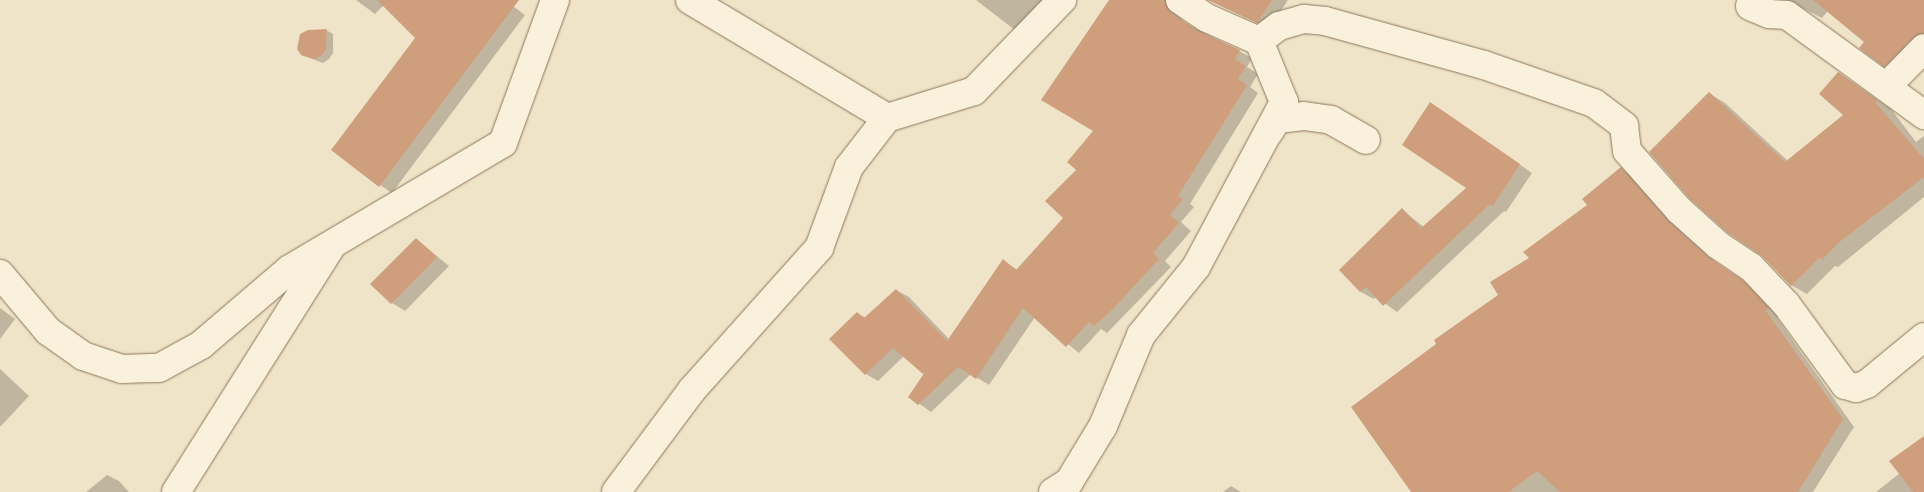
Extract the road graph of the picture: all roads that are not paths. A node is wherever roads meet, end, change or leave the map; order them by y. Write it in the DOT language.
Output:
graph roads {
  1 [pos="555,0"];
  2 [pos="690,0"];
  3 [pos="1062,0"];
  4 [pos="1180,0"];
  5 [pos="1751,2"];
  6 [pos="1259,41"];
  7 [pos="1924,48"];
  8 [pos="1886,87"];
  9 [pos="1924,115"];
  10 [pos="887,118"];
  11 [pos="1366,140"];
  12 [pos="1237,190"];
  13 [pos="333,244"];
  14 [pos="0,274"];
  15 [pos="1924,337"];
  16 [pos="1066,489"];
  17 [pos="176,492"];
  18 [pos="616,492"];
  1 -- 13 [label="street"];
  2 -- 10 [label="street"];
  3 -- 10 [label="street"];
  4 -- 6 [label="street"];
  5 -- 8 [label="street"];
  6 -- 12 [label="street"];
  6 -- 15 [label="street"];
  7 -- 8 [label="street"];
  8 -- 9 [label="street"];
  10 -- 18 [label="street"];
  11 -- 12 [label="street"];
  12 -- 16 [label="street"];
  13 -- 14 [label="street"];
  13 -- 17 [label="street"];
}
